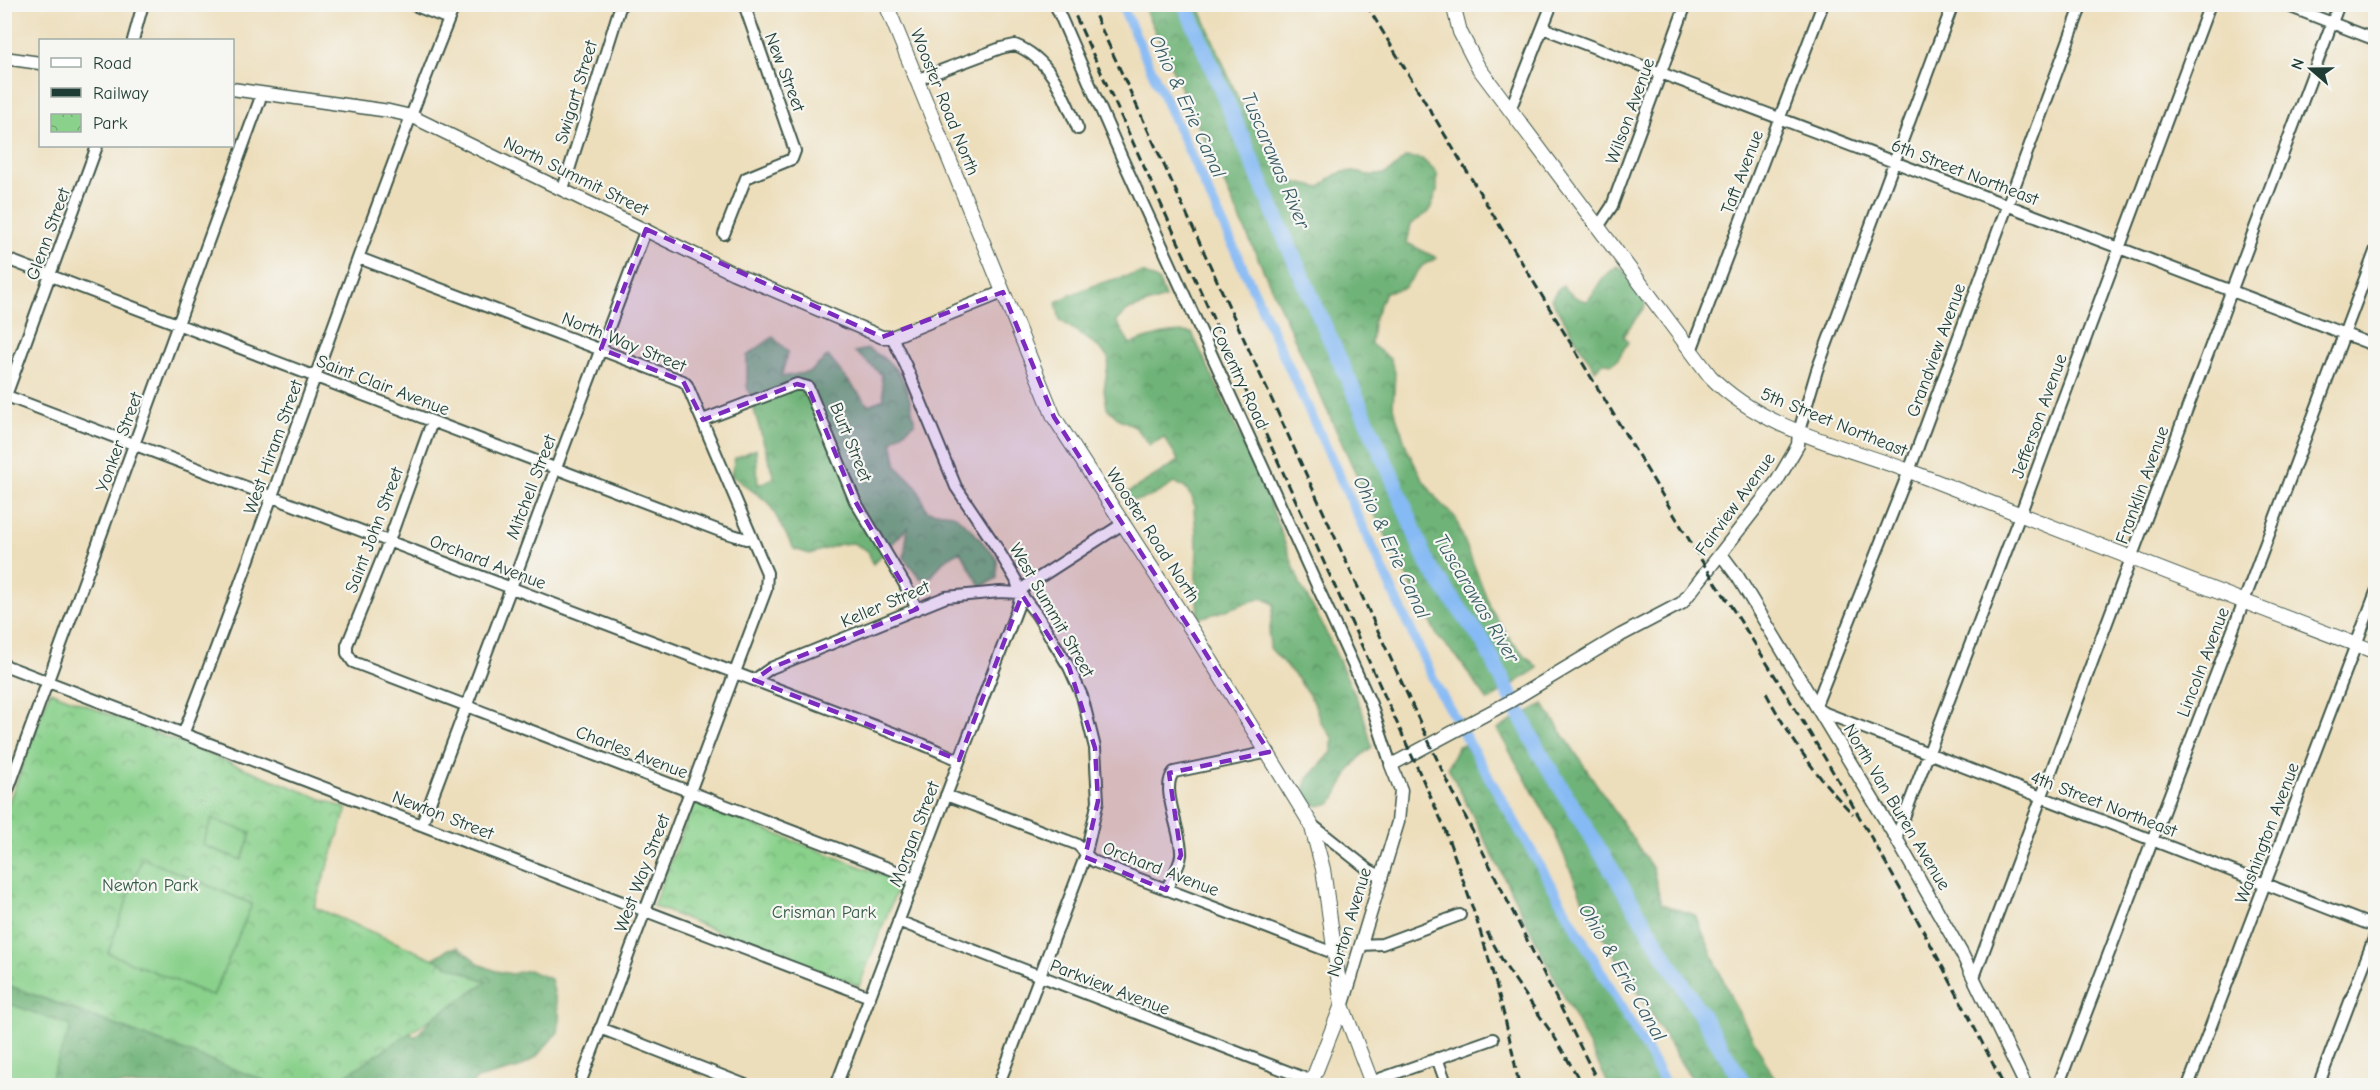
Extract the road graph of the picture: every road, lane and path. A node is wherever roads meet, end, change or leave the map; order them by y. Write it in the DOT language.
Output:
graph roads {
  1 [pos="143,4"];
  2 [pos="411,4"];
  3 [pos="455,4"];
  4 [pos="621,4"];
  5 [pos="744,4"];
  6 [pos="886,4"];
  7 [pos="1055,4"];
  8 [pos="1453,4"];
  9 [pos="1552,4"];
  10 [pos="1686,4"];
  11 [pos="1823,4"];
  12 [pos="1953,4"];
  13 [pos="2082,4"];
  14 [pos="2211,4"];
  15 [pos="2283,4"];
  16 [pos="2339,4"];
  17 [pos="449,19"];
  18 [pos="2332,23"];
  19 [pos="1544,28"];
  20 [pos="133,39"];
  21 [pos="2376,40"];
  22 [pos="4,58"];
  23 [pos="39,63"];
  24 [pos="1662,73"];
  25 [pos="916,80"];
  26 [pos="234,89"];
  27 [pos="262,94"];
  28 [pos="1510,110"];
  29 [pos="411,117"];
  30 [pos="1780,118"];
  31 [pos="1078,129"];
  32 [pos="98,147"];
  33 [pos="1894,162"];
  34 [pos="563,189"];
  35 [pos="2006,205"];
  36 [pos="1598,227"];
  37 [pos="646,229"];
  38 [pos="724,234"];
  39 [pos="2119,248"];
  40 [pos="2376,249"];
  41 [pos="4,258"];
  42 [pos="359,258"];
  43 [pos="50,276"];
  44 [pos="2232,291"];
  45 [pos="1003,292"];
  46 [pos="178,325"];
  47 [pos="2343,334"];
  48 [pos="892,337"];
  49 [pos="2376,346"];
  50 [pos="601,349"];
  51 [pos="1691,351"];
  52 [pos="316,377"];
  53 [pos="5,397"];
  54 [pos="703,420"];
  55 [pos="432,422"];
  56 [pos="1798,431"];
  57 [pos="136,444"];
  58 [pos="555,469"];
  59 [pos="1909,471"];
  60 [pos="273,497"];
  61 [pos="2020,515"];
  62 [pos="1124,523"];
  63 [pos="751,538"];
  64 [pos="388,541"];
  65 [pos="1721,554"];
  66 [pos="2132,557"];
  67 [pos="510,588"];
  68 [pos="2376,592"];
  69 [pos="1020,593"];
  70 [pos="2244,601"];
  71 [pos="917,609"];
  72 [pos="2356,644"];
  73 [pos="347,649"];
  74 [pos="2376,652"];
  75 [pos="4,665"];
  76 [pos="735,673"];
  77 [pos="754,680"];
  78 [pos="47,681"];
  79 [pos="466,706"];
  80 [pos="1818,708"];
  81 [pos="184,732"];
  82 [pos="1269,753"];
  83 [pos="1928,754"];
  84 [pos="959,760"];
  85 [pos="1391,765"];
  86 [pos="691,792"];
  87 [pos="946,795"];
  88 [pos="2041,797"];
  89 [pos="4,801"];
  90 [pos="422,824"];
  91 [pos="1311,824"];
  92 [pos="1896,838"];
  93 [pos="2152,841"];
  94 [pos="1085,857"];
  95 [pos="1383,877"];
  96 [pos="914,878"];
  97 [pos="2265,886"];
  98 [pos="1166,890"];
  99 [pos="645,910"];
  100 [pos="1460,915"];
  101 [pos="897,921"];
  102 [pos="2376,927"];
  103 [pos="2376,933"];
  104 [pos="1361,945"];
  105 [pos="1336,954"];
  106 [pos="1974,977"];
  107 [pos="1041,978"];
  108 [pos="870,997"];
  109 [pos="1342,1005"];
  110 [pos="600,1028"];
  111 [pos="1493,1039"];
  112 [pos="1437,1059"];
  113 [pos="1311,1083"];
  114 [pos="1372,1084"];
  115 [pos="579,1086"];
  116 [pos="748,1086"];
  117 [pos="836,1086"];
  118 [pos="998,1086"];
  119 [pos="1448,1086"];
  120 [pos="2026,1086"];
  121 [pos="2058,1086"];
  122 [pos="2188,1086"];
  123 [pos="2318,1086"];
  1 -- 20 [label="street"];
  2 -- 17 [label="street"];
  3 -- 17 [label="street, West Hiram Street"];
  4 -- 34 [label="street, Swigart Street"];
  5 -- 38 [label="street, New Street"];
  6 -- 25 [label="main road, Wooster Road North"];
  7 -- 85 [label="street, Coventry Road"];
  8 -- 28 [label="main road, 5th Street Northeast"];
  9 -- 19 [label="street"];
  10 -- 24 [label="street, Wilson Avenue"];
  11 -- 30 [label="street, Taft Avenue"];
  12 -- 33 [label="street, Fairview Avenue"];
  13 -- 35 [label="street, Grandview Avenue"];
  14 -- 39 [label="street, Jefferson Avenue"];
  15 -- 18 [label="street"];
  16 -- 18 [label="street, Franklin Avenue"];
  17 -- 29 [label="street, West Hiram Street"];
  18 -- 21 [label="street"];
  18 -- 44 [label="street, Franklin Avenue"];
  19 -- 24 [label="street, 6th Street Northeast"];
  19 -- 28 [label="street"];
  22 -- 23 [label="street"];
  24 -- 30 [label="street, 6th Street Northeast"];
  24 -- 36 [label="street, Wilson Avenue"];
  25 -- 31 [label="street"];
  25 -- 45 [label="main road, Wooster Road North"];
  26 -- 27 [label="street, North Summit Street"];
  27 -- 29 [label="street, North Summit Street"];
  27 -- 46 [label="street, Yonker Street"];
  28 -- 36 [label="main road, 5th Street Northeast"];
  29 -- 34 [label="street, North Summit Street"];
  29 -- 42 [label="street, West Hiram Street"];
  30 -- 33 [label="street, 6th Street Northeast"];
  30 -- 51 [label="street, Taft Avenue"];
  32 -- 43 [label="street, Glenn Street"];
  33 -- 35 [label="street, 6th Street Northeast"];
  33 -- 56 [label="street, Fairview Avenue"];
  34 -- 37 [label="street, North Summit Street"];
  35 -- 39 [label="street, 6th Street Northeast"];
  35 -- 59 [label="street, Grandview Avenue"];
  36 -- 51 [label="main road, 5th Street Northeast"];
  37 -- 48 [label="street, North Summit Street"];
  37 -- 50 [label="street, Mitchell Street"];
  39 -- 44 [label="street, 6th Street Northeast"];
  39 -- 61 [label="street, Jefferson Avenue"];
  40 -- 47 [label="street, Lincoln Avenue"];
  41 -- 43 [label="street, Saint Clair Avenue"];
  42 -- 50 [label="street, North Way Street"];
  42 -- 52 [label="street, West Hiram Street"];
  43 -- 46 [label="street, Saint Clair Avenue"];
  43 -- 53 [label="street, Glenn Street"];
  44 -- 47 [label="street, 6th Street Northeast"];
  44 -- 66 [label="street, Franklin Avenue"];
  45 -- 48 [label="street"];
  45 -- 62 [label="main road, Wooster Road North"];
  46 -- 52 [label="street, Saint Clair Avenue"];
  46 -- 57 [label="street, Yonker Street"];
  47 -- 49 [label="street, 6th Street Northeast"];
  47 -- 70 [label="street, Lincoln Avenue"];
  48 -- 69 [label="street, West Summit Street"];
  50 -- 54 [label="street, North Way Street"];
  50 -- 58 [label="street, Mitchell Street"];
  51 -- 56 [label="main road, 5th Street Northeast"];
  52 -- 55 [label="street, Saint Clair Avenue"];
  52 -- 60 [label="street, West Hiram Street"];
  53 -- 57 [label="street, Orchard Avenue"];
  54 -- 63 [label="street, North Way Street"];
  54 -- 71 [label="street, Burt Street"];
  55 -- 58 [label="street, Saint Clair Avenue"];
  55 -- 64 [label="street, Saint John Street"];
  56 -- 59 [label="main road, 5th Street Northeast"];
  56 -- 65 [label="street, Fairview Avenue"];
  57 -- 60 [label="street, Orchard Avenue"];
  57 -- 78 [label="street, Yonker Street"];
  58 -- 63 [label="street, Saint Clair Avenue"];
  58 -- 67 [label="street, Mitchell Street"];
  59 -- 61 [label="main road, 5th Street Northeast"];
  59 -- 80 [label="street, Grandview Avenue"];
  60 -- 64 [label="street, Orchard Avenue"];
  60 -- 81 [label="street, West Hiram Street"];
  61 -- 66 [label="main road, 5th Street Northeast"];
  61 -- 83 [label="street, Jefferson Avenue"];
  62 -- 69 [label="street"];
  62 -- 82 [label="main road, Wooster Road North"];
  63 -- 76 [label="street, North Way Street"];
  64 -- 67 [label="street, Orchard Avenue"];
  64 -- 73 [label="street, Saint John Street"];
  65 -- 80 [label="street, North Van Buren Avenue"];
  65 -- 85 [label="street, Fairview Avenue"];
  66 -- 70 [label="main road, 5th Street Northeast"];
  66 -- 88 [label="street, Franklin Avenue"];
  67 -- 76 [label="street, Orchard Avenue"];
  67 -- 79 [label="street, Mitchell Street"];
  68 -- 72 [label="street, Washington Avenue"];
  69 -- 71 [label="street, Keller Street"];
  69 -- 84 [label="street, Morgan Street"];
  69 -- 94 [label="street, West Summit Street"];
  70 -- 72 [label="main road, 5th Street Northeast"];
  70 -- 93 [label="street, Lincoln Avenue"];
  71 -- 77 [label="street, Keller Street"];
  72 -- 74 [label="main road, 5th Street Northeast"];
  72 -- 97 [label="street, Washington Avenue"];
  73 -- 79 [label="street, Charles Avenue"];
  75 -- 78 [label="street, Newton Street"];
  76 -- 77 [label="street, Orchard Avenue"];
  76 -- 86 [label="street, West Way Street"];
  77 -- 84 [label="street, Orchard Avenue"];
  78 -- 81 [label="street, Newton Street"];
  78 -- 89 [label="street, Yonker Street"];
  79 -- 86 [label="street, Charles Avenue"];
  79 -- 90 [label="street, Mitchell Street"];
  80 -- 83 [label="street, 4th Street Northeast"];
  80 -- 92 [label="street, North Van Buren Avenue"];
  81 -- 90 [label="street, Newton Street"];
  82 -- 91 [label="main road, Wooster Road North"];
  82 -- 98 [label="street"];
  83 -- 88 [label="street, 4th Street Northeast"];
  83 -- 92 [label="street, Jefferson Avenue"];
  84 -- 87 [label="street, Morgan Street"];
  85 -- 95 [label="street, Norton Avenue"];
  86 -- 96 [label="street, Charles Avenue"];
  86 -- 99 [label="street, West Way Street"];
  87 -- 94 [label="street, Orchard Avenue"];
  87 -- 96 [label="street, Morgan Street"];
  88 -- 93 [label="street, 4th Street Northeast"];
  88 -- 106 [label="street, Franklin Avenue"];
  90 -- 99 [label="street, Newton Street"];
  91 -- 95 [label="street"];
  91 -- 105 [label="main road, Wooster Road North"];
  92 -- 106 [label="street, North Van Buren Avenue"];
  93 -- 97 [label="street, 4th Street Northeast"];
  93 -- 121 [label="street, Lincoln Avenue"];
  94 -- 98 [label="street, Orchard Avenue"];
  94 -- 107 [label="street, West Summit Street"];
  95 -- 104 [label="street, Norton Avenue"];
  96 -- 101 [label="street, Morgan Street"];
  97 -- 102 [label="street, 4th Street Northeast"];
  97 -- 122 [label="street, Washington Avenue"];
  98 -- 105 [label="street, Orchard Avenue"];
  99 -- 108 [label="street, Newton Street"];
  99 -- 110 [label="street, West Way Street"];
  100 -- 104 [label="street"];
  101 -- 107 [label="street, Parkview Avenue"];
  101 -- 108 [label="street, Morgan Street"];
  103 -- 123 [label="street"];
  104 -- 109 [label="street, Norton Avenue"];
  105 -- 109 [label="main road, Wooster Road North"];
  106 -- 120 [label="street, North Van Buren Avenue"];
  107 -- 113 [label="street, Parkview Avenue"];
  107 -- 118 [label="street, West Summit Street"];
  108 -- 117 [label="street, Morgan Street"];
  109 -- 113 [label="main road, Norton Avenue"];
  109 -- 114 [label="main road, Wooster Road North"];
  110 -- 115 [label="street, West Way Street"];
  110 -- 116 [label="street"];
  111 -- 112 [label="street"];
  112 -- 114 [label="street"];
  112 -- 119 [label="street"];
}
